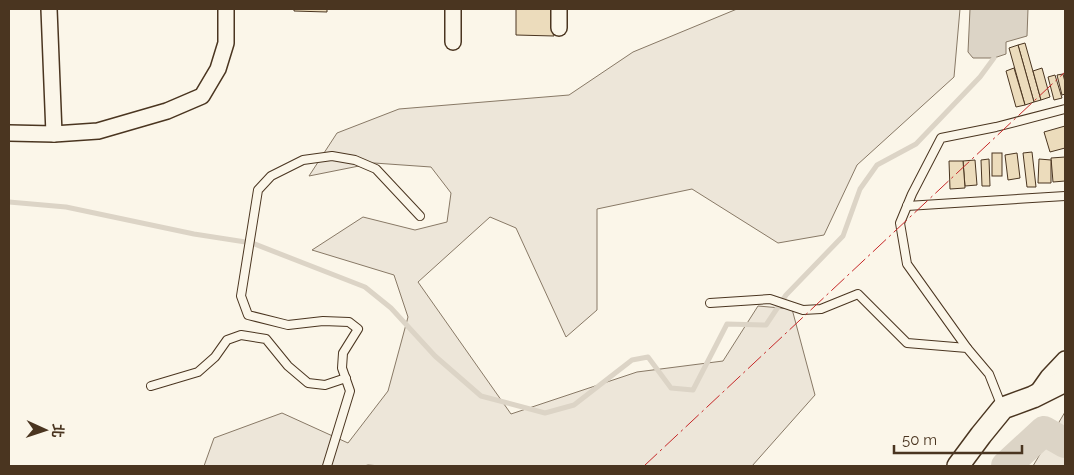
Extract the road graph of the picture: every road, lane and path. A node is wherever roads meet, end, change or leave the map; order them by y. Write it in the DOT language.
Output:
graph roads {
  1 [pos="49,9"];
  2 [pos="226,9"];
  3 [pos="453,9"];
  4 [pos="559,9"];
  5 [pos="559,28"];
  6 [pos="453,42"];
  7 [pos="1065,109"];
  8 [pos="9,133"];
  9 [pos="54,134"];
  10 [pos="1065,196"];
  11 [pos="907,206"];
  12 [pos="420,216"];
  13 [pos="710,302"];
  14 [pos="967,348"];
  15 [pos="1065,359"];
  16 [pos="346,378"];
  17 [pos="1065,381"];
  18 [pos="151,386"];
  19 [pos="1033,397"];
  20 [pos="1003,408"];
  21 [pos="327,466"];
  22 [pos="958,466"];
  1 -- 9 [label="street"];
  2 -- 9 [label="street"];
  3 -- 6 [label="street"];
  4 -- 5 [label="street"];
  7 -- 11 [label="lane"];
  8 -- 9 [label="street"];
  10 -- 11 [label="lane"];
  11 -- 14 [label="lane"];
  12 -- 16 [label="lane"];
  13 -- 14 [label="lane"];
  14 -- 20 [label="lane"];
  15 -- 19 [label="street"];
  16 -- 18 [label="lane"];
  16 -- 21 [label="lane"];
  17 -- 19 [label="street"];
  19 -- 20 [label="street"];
  20 -- 22 [label="street"];
}
